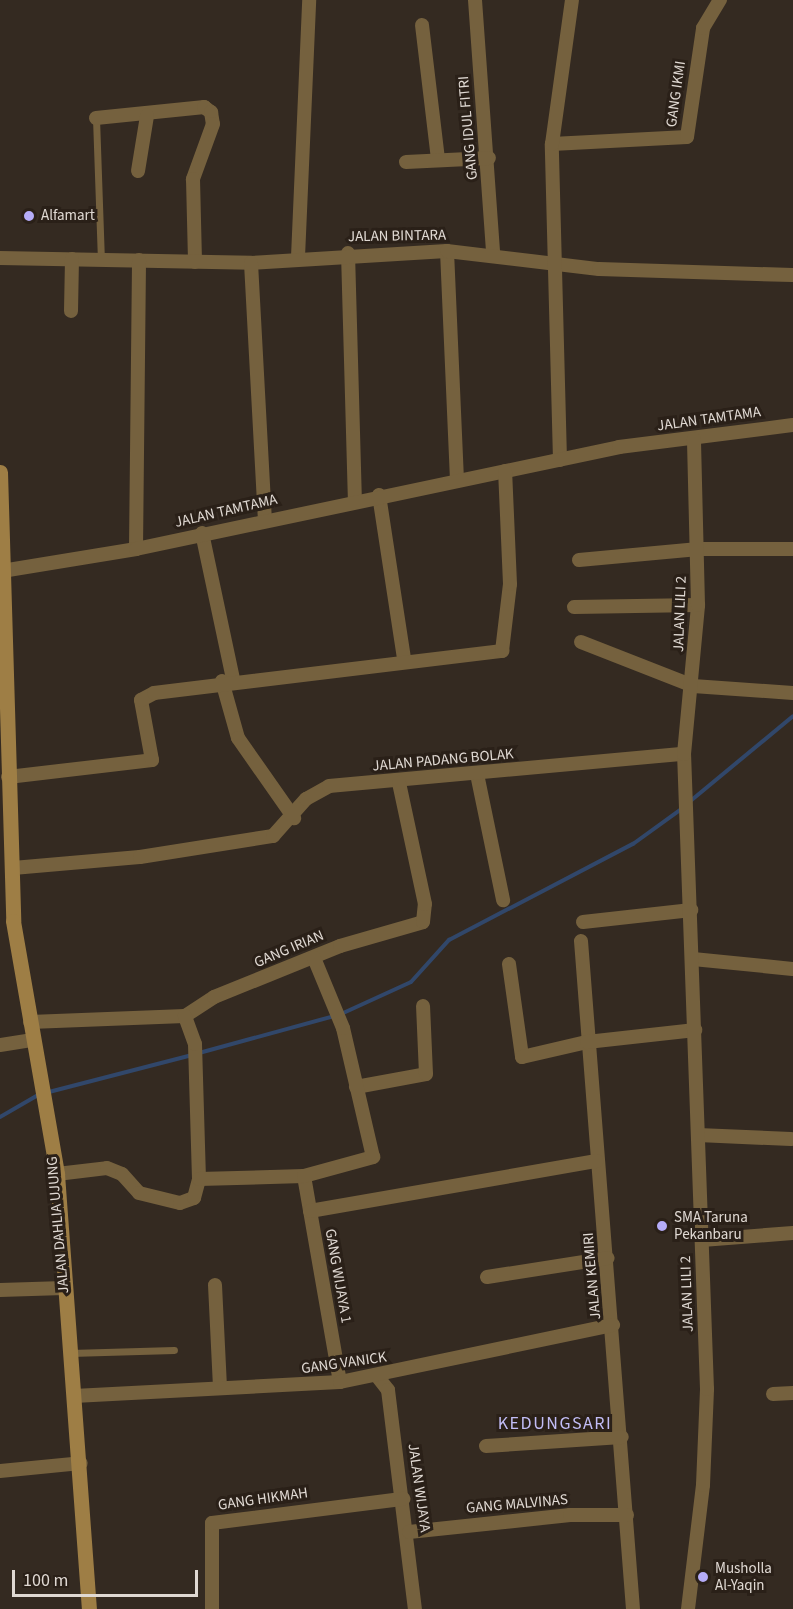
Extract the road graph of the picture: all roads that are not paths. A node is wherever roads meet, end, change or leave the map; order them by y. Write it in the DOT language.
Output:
graph roads {
  1 [pos="309,0"];
  2 [pos="475,0"];
  3 [pos="572,0"];
  4 [pos="720,0"];
  5 [pos="422,25"];
  6 [pos="147,116"];
  7 [pos="96,118"];
  8 [pos="552,144"];
  9 [pos="489,158"];
  10 [pos="438,160"];
  11 [pos="406,162"];
  12 [pos="138,171"];
  13 [pos="447,251"];
  14 [pos="348,253"];
  15 [pos="493,254"];
  16 [pos="298,257"];
  17 [pos="0,258"];
  18 [pos="72,259"];
  19 [pos="101,260"];
  20 [pos="139,260"];
  21 [pos="195,262"];
  22 [pos="251,263"];
  23 [pos="551,264"];
  24 [pos="793,275"];
  25 [pos="71,311"];
  26 [pos="793,425"];
  27 [pos="694,439"];
  28 [pos="560,460"];
  29 [pos="505,471"];
  30 [pos="0,472"];
  31 [pos="457,482"];
  32 [pos="379,495"];
  33 [pos="355,501"];
  34 [pos="265,519"];
  35 [pos="202,533"];
  36 [pos="136,549"];
  37 [pos="698,549"];
  38 [pos="793,549"];
  39 [pos="579,560"];
  40 [pos="1,567"];
  41 [pos="698,605"];
  42 [pos="574,607"];
  43 [pos="581,642"];
  44 [pos="404,659"];
  45 [pos="228,680"];
  46 [pos="693,686"];
  47 [pos="793,693"];
  48 [pos="4,735"];
  49 [pos="684,754"];
  50 [pos="477,774"];
  51 [pos="8,777"];
  52 [pos="399,783"];
  53 [pos="294,818"];
  54 [pos="13,868"];
  55 [pos="503,900"];
  56 [pos="691,910"];
  57 [pos="7,921"];
  58 [pos="584,922"];
  59 [pos="581,941"];
  60 [pos="314,958"];
  61 [pos="693,959"];
  62 [pos="509,964"];
  63 [pos="793,969"];
  64 [pos="423,1006"];
  65 [pos="184,1016"];
  66 [pos="30,1022"];
  67 [pos="695,1030"];
  68 [pos="30,1040"];
  69 [pos="586,1042"];
  70 [pos="0,1045"];
  71 [pos="356,1087"];
  72 [pos="698,1135"];
  73 [pos="791,1139"];
  74 [pos="597,1161"];
  75 [pos="57,1174"];
  76 [pos="304,1176"];
  77 [pos="199,1179"];
  78 [pos="310,1211"];
  79 [pos="793,1233"];
  80 [pos="702,1240"];
  81 [pos="608,1258"];
  82 [pos="487,1277"];
  83 [pos="215,1285"];
  84 [pos="64,1288"];
  85 [pos="0,1290"];
  86 [pos="613,1325"];
  87 [pos="174,1350"];
  88 [pos="70,1353"];
  89 [pos="377,1376"];
  90 [pos="340,1382"];
  91 [pos="220,1388"];
  92 [pos="793,1393"];
  93 [pos="773,1394"];
  94 [pos="74,1396"];
  95 [pos="622,1437"];
  96 [pos="486,1446"];
  97 [pos="81,1463"];
  98 [pos="0,1471"];
  99 [pos="403,1499"];
  100 [pos="627,1515"];
  101 [pos="409,1532"];
  102 [pos="89,1609"];
  103 [pos="212,1609"];
  104 [pos="415,1609"];
  105 [pos="633,1609"];
  106 [pos="688,1609"];
  1 -- 16 [label="street"];
  2 -- 9 [label="street, GANG IDUL FITRI"];
  3 -- 8 [label="street"];
  4 -- 8 [label="street, GANG IKMI"];
  5 -- 10 [label="street"];
  6 -- 7 [label="street"];
  6 -- 12 [label="street"];
  6 -- 21 [label="street"];
  7 -- 19 [label="lane"];
  8 -- 23 [label="street"];
  9 -- 10 [label="street"];
  9 -- 15 [label="street, GANG IDUL FITRI"];
  10 -- 11 [label="street"];
  13 -- 14 [label="street, JALAN BINTARA"];
  13 -- 15 [label="street, JALAN BINTARA"];
  13 -- 31 [label="street"];
  14 -- 16 [label="street, JALAN BINTARA"];
  14 -- 33 [label="street"];
  15 -- 23 [label="street, JALAN BINTARA"];
  16 -- 22 [label="street, JALAN BINTARA"];
  17 -- 18 [label="street, JALAN BINTARA"];
  18 -- 19 [label="street, JALAN BINTARA"];
  18 -- 25 [label="street"];
  19 -- 20 [label="street, JALAN BINTARA"];
  20 -- 21 [label="street, JALAN BINTARA"];
  20 -- 36 [label="street"];
  21 -- 22 [label="street, JALAN BINTARA"];
  22 -- 34 [label="street"];
  23 -- 24 [label="street, JALAN BINTARA"];
  23 -- 28 [label="street"];
  26 -- 27 [label="street, JALAN TAMTAMA"];
  27 -- 28 [label="street, JALAN TAMTAMA"];
  27 -- 37 [label="street, JALAN LILI 2"];
  28 -- 29 [label="street, JALAN TAMTAMA"];
  29 -- 31 [label="street, JALAN TAMTAMA"];
  29 -- 44 [label="street"];
  30 -- 40 [label="main road, JALAN DAHLIA UJUNG"];
  31 -- 32 [label="street, JALAN TAMTAMA"];
  32 -- 33 [label="street, JALAN TAMTAMA"];
  32 -- 44 [label="street"];
  33 -- 34 [label="street, JALAN TAMTAMA"];
  34 -- 35 [label="street, JALAN TAMTAMA"];
  35 -- 36 [label="street, JALAN TAMTAMA"];
  35 -- 45 [label="street"];
  36 -- 40 [label="street, JALAN TAMTAMA"];
  37 -- 38 [label="street"];
  37 -- 39 [label="street"];
  37 -- 41 [label="street, JALAN LILI 2"];
  40 -- 48 [label="main road, JALAN DAHLIA UJUNG"];
  41 -- 42 [label="street"];
  41 -- 46 [label="street, JALAN LILI 2"];
  43 -- 46 [label="street"];
  44 -- 45 [label="street"];
  45 -- 51 [label="street"];
  45 -- 53 [label="street"];
  46 -- 47 [label="street"];
  46 -- 49 [label="street, JALAN LILI 2"];
  48 -- 51 [label="main road, JALAN DAHLIA UJUNG"];
  49 -- 50 [label="street, JALAN PADANG BOLAK"];
  49 -- 56 [label="street, JALAN LILI 2"];
  50 -- 52 [label="street, JALAN PADANG BOLAK"];
  50 -- 55 [label="street"];
  51 -- 54 [label="main road, JALAN DAHLIA UJUNG"];
  52 -- 53 [label="street, JALAN PADANG BOLAK"];
  52 -- 60 [label="street, GANG IRIAN"];
  53 -- 54 [label="street, JALAN PADANG BOLAK"];
  54 -- 57 [label="main road, JALAN DAHLIA UJUNG"];
  56 -- 58 [label="street"];
  56 -- 61 [label="street, JALAN LILI 2"];
  57 -- 66 [label="main road, JALAN DAHLIA UJUNG"];
  59 -- 69 [label="street, JALAN KEMIRI"];
  60 -- 65 [label="street, GANG IRIAN"];
  60 -- 71 [label="street"];
  61 -- 63 [label="street"];
  61 -- 67 [label="street, JALAN LILI 2"];
  62 -- 69 [label="street"];
  64 -- 71 [label="street"];
  65 -- 66 [label="street"];
  65 -- 77 [label="street"];
  66 -- 68 [label="main road, JALAN DAHLIA UJUNG"];
  67 -- 69 [label="street"];
  67 -- 72 [label="street, JALAN LILI 2"];
  68 -- 70 [label="street"];
  68 -- 75 [label="main road, JALAN DAHLIA UJUNG"];
  69 -- 74 [label="street, JALAN KEMIRI"];
  71 -- 76 [label="street"];
  72 -- 73 [label="street"];
  72 -- 80 [label="street, JALAN LILI 2"];
  74 -- 78 [label="street"];
  74 -- 81 [label="street, JALAN KEMIRI"];
  75 -- 77 [label="street"];
  75 -- 84 [label="main road, JALAN DAHLIA UJUNG"];
  76 -- 77 [label="street"];
  76 -- 78 [label="street, GANG WIJAYA 1"];
  78 -- 90 [label="street, GANG WIJAYA 1"];
  79 -- 80 [label="street"];
  80 -- 106 [label="street, JALAN LILI 2"];
  81 -- 82 [label="street"];
  81 -- 86 [label="street, JALAN KEMIRI"];
  83 -- 91 [label="street"];
  84 -- 85 [label="street"];
  84 -- 88 [label="main road, JALAN DAHLIA UJUNG"];
  86 -- 89 [label="street, GANG VANICK"];
  86 -- 95 [label="street, JALAN KEMIRI"];
  87 -- 88 [label="lane"];
  88 -- 94 [label="main road, JALAN DAHLIA UJUNG"];
  89 -- 90 [label="street, GANG VANICK"];
  89 -- 99 [label="street, JALAN WIJAYA"];
  90 -- 91 [label="street, GANG VANICK"];
  91 -- 94 [label="street, GANG VANICK"];
  92 -- 93 [label="street"];
  94 -- 97 [label="main road, JALAN DAHLIA UJUNG"];
  95 -- 96 [label="street"];
  95 -- 100 [label="street, JALAN KEMIRI"];
  97 -- 98 [label="street"];
  97 -- 102 [label="main road, JALAN DAHLIA UJUNG"];
  99 -- 101 [label="street, JALAN WIJAYA"];
  99 -- 103 [label="street, GANG HIKMAH"];
  100 -- 101 [label="street, GANG MALVINAS"];
  100 -- 105 [label="street, JALAN KEMIRI"];
  101 -- 104 [label="street, JALAN WIJAYA"];
}
